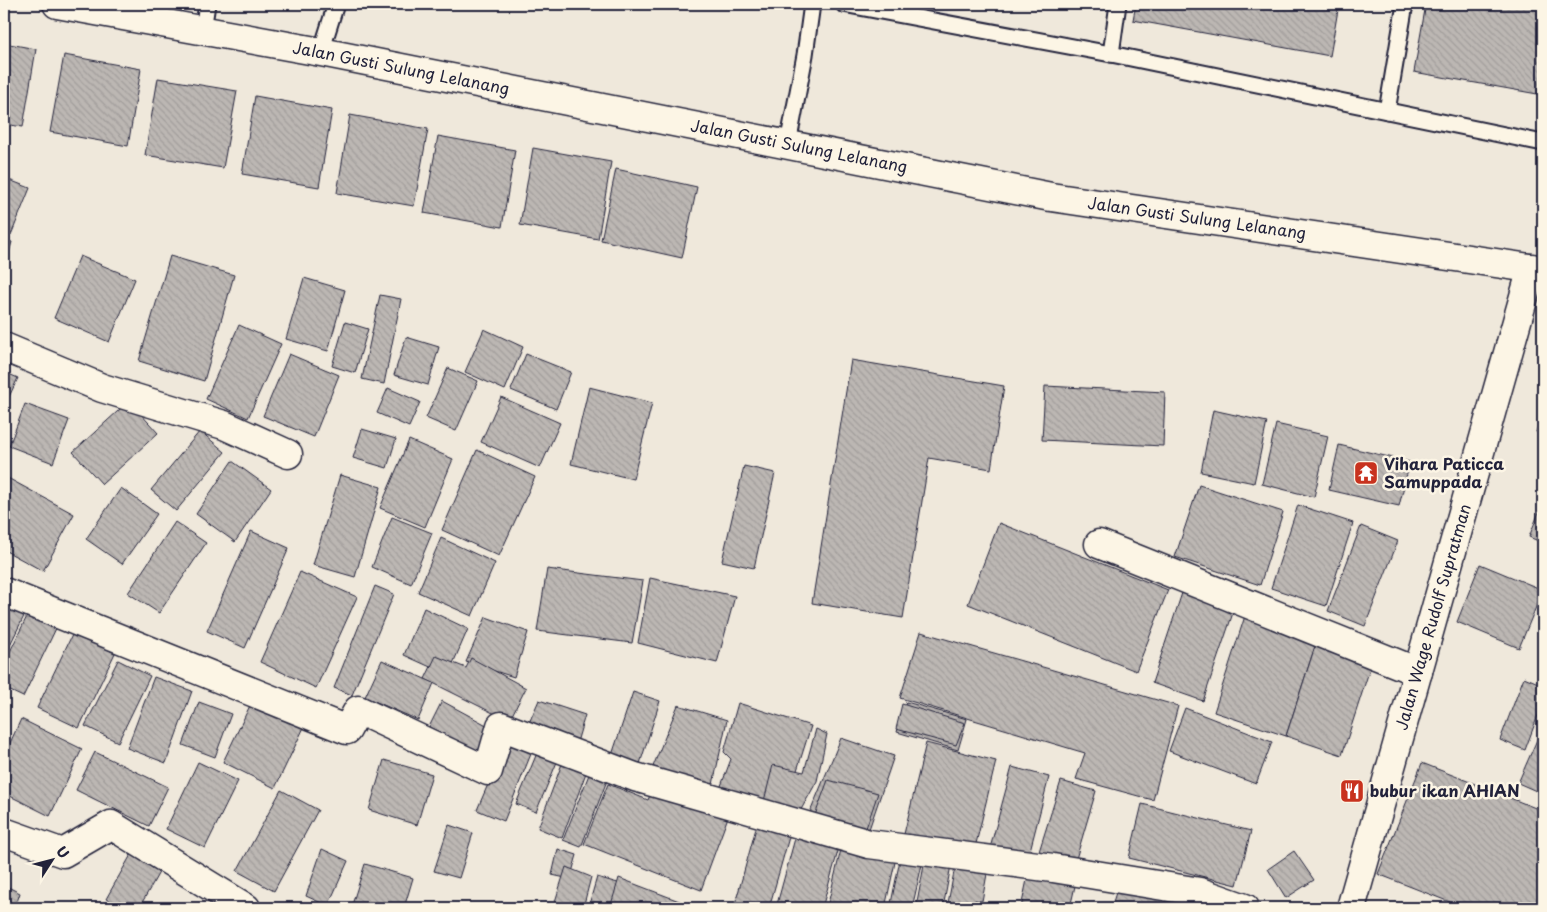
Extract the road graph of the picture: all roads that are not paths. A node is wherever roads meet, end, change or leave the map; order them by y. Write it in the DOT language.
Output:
graph roads {
  1 [pos="57,4"];
  2 [pos="207,4"];
  3 [pos="336,4"];
  4 [pos="812,4"];
  5 [pos="843,4"];
  6 [pos="1118,4"];
  7 [pos="1405,4"];
  8 [pos="203,30"];
  9 [pos="321,52"];
  10 [pos="1111,54"];
  11 [pos="1387,111"];
  12 [pos="1543,143"];
  13 [pos="788,144"];
  14 [pos="1537,269"];
  15 [pos="4,347"];
  16 [pos="288,454"];
  17 [pos="1099,544"];
  18 [pos="4,592"];
  19 [pos="1418,672"];
  20 [pos="4,832"];
  21 [pos="246,908"];
  22 [pos="1245,908"];
  23 [pos="1351,908"];
  1 -- 8 [label="street, Jalan Gusti Sulung Lelanang"];
  2 -- 8 [label="lane"];
  3 -- 9 [label="lane"];
  4 -- 13 [label="lane"];
  5 -- 10 [label="lane"];
  6 -- 10 [label="lane"];
  7 -- 11 [label="lane"];
  8 -- 9 [label="street, Jalan Gusti Sulung Lelanang"];
  9 -- 13 [label="street, Jalan Gusti Sulung Lelanang"];
  10 -- 11 [label="lane"];
  11 -- 12 [label="lane"];
  13 -- 14 [label="street, Jalan Gusti Sulung Lelanang"];
  14 -- 19 [label="street, Jalan Wage Rudolf Supratman"];
  15 -- 16 [label="street"];
  17 -- 19 [label="street"];
  18 -- 22 [label="street"];
  19 -- 23 [label="street, Jalan Wage Rudolf Supratman"];
  20 -- 21 [label="street"];
}
